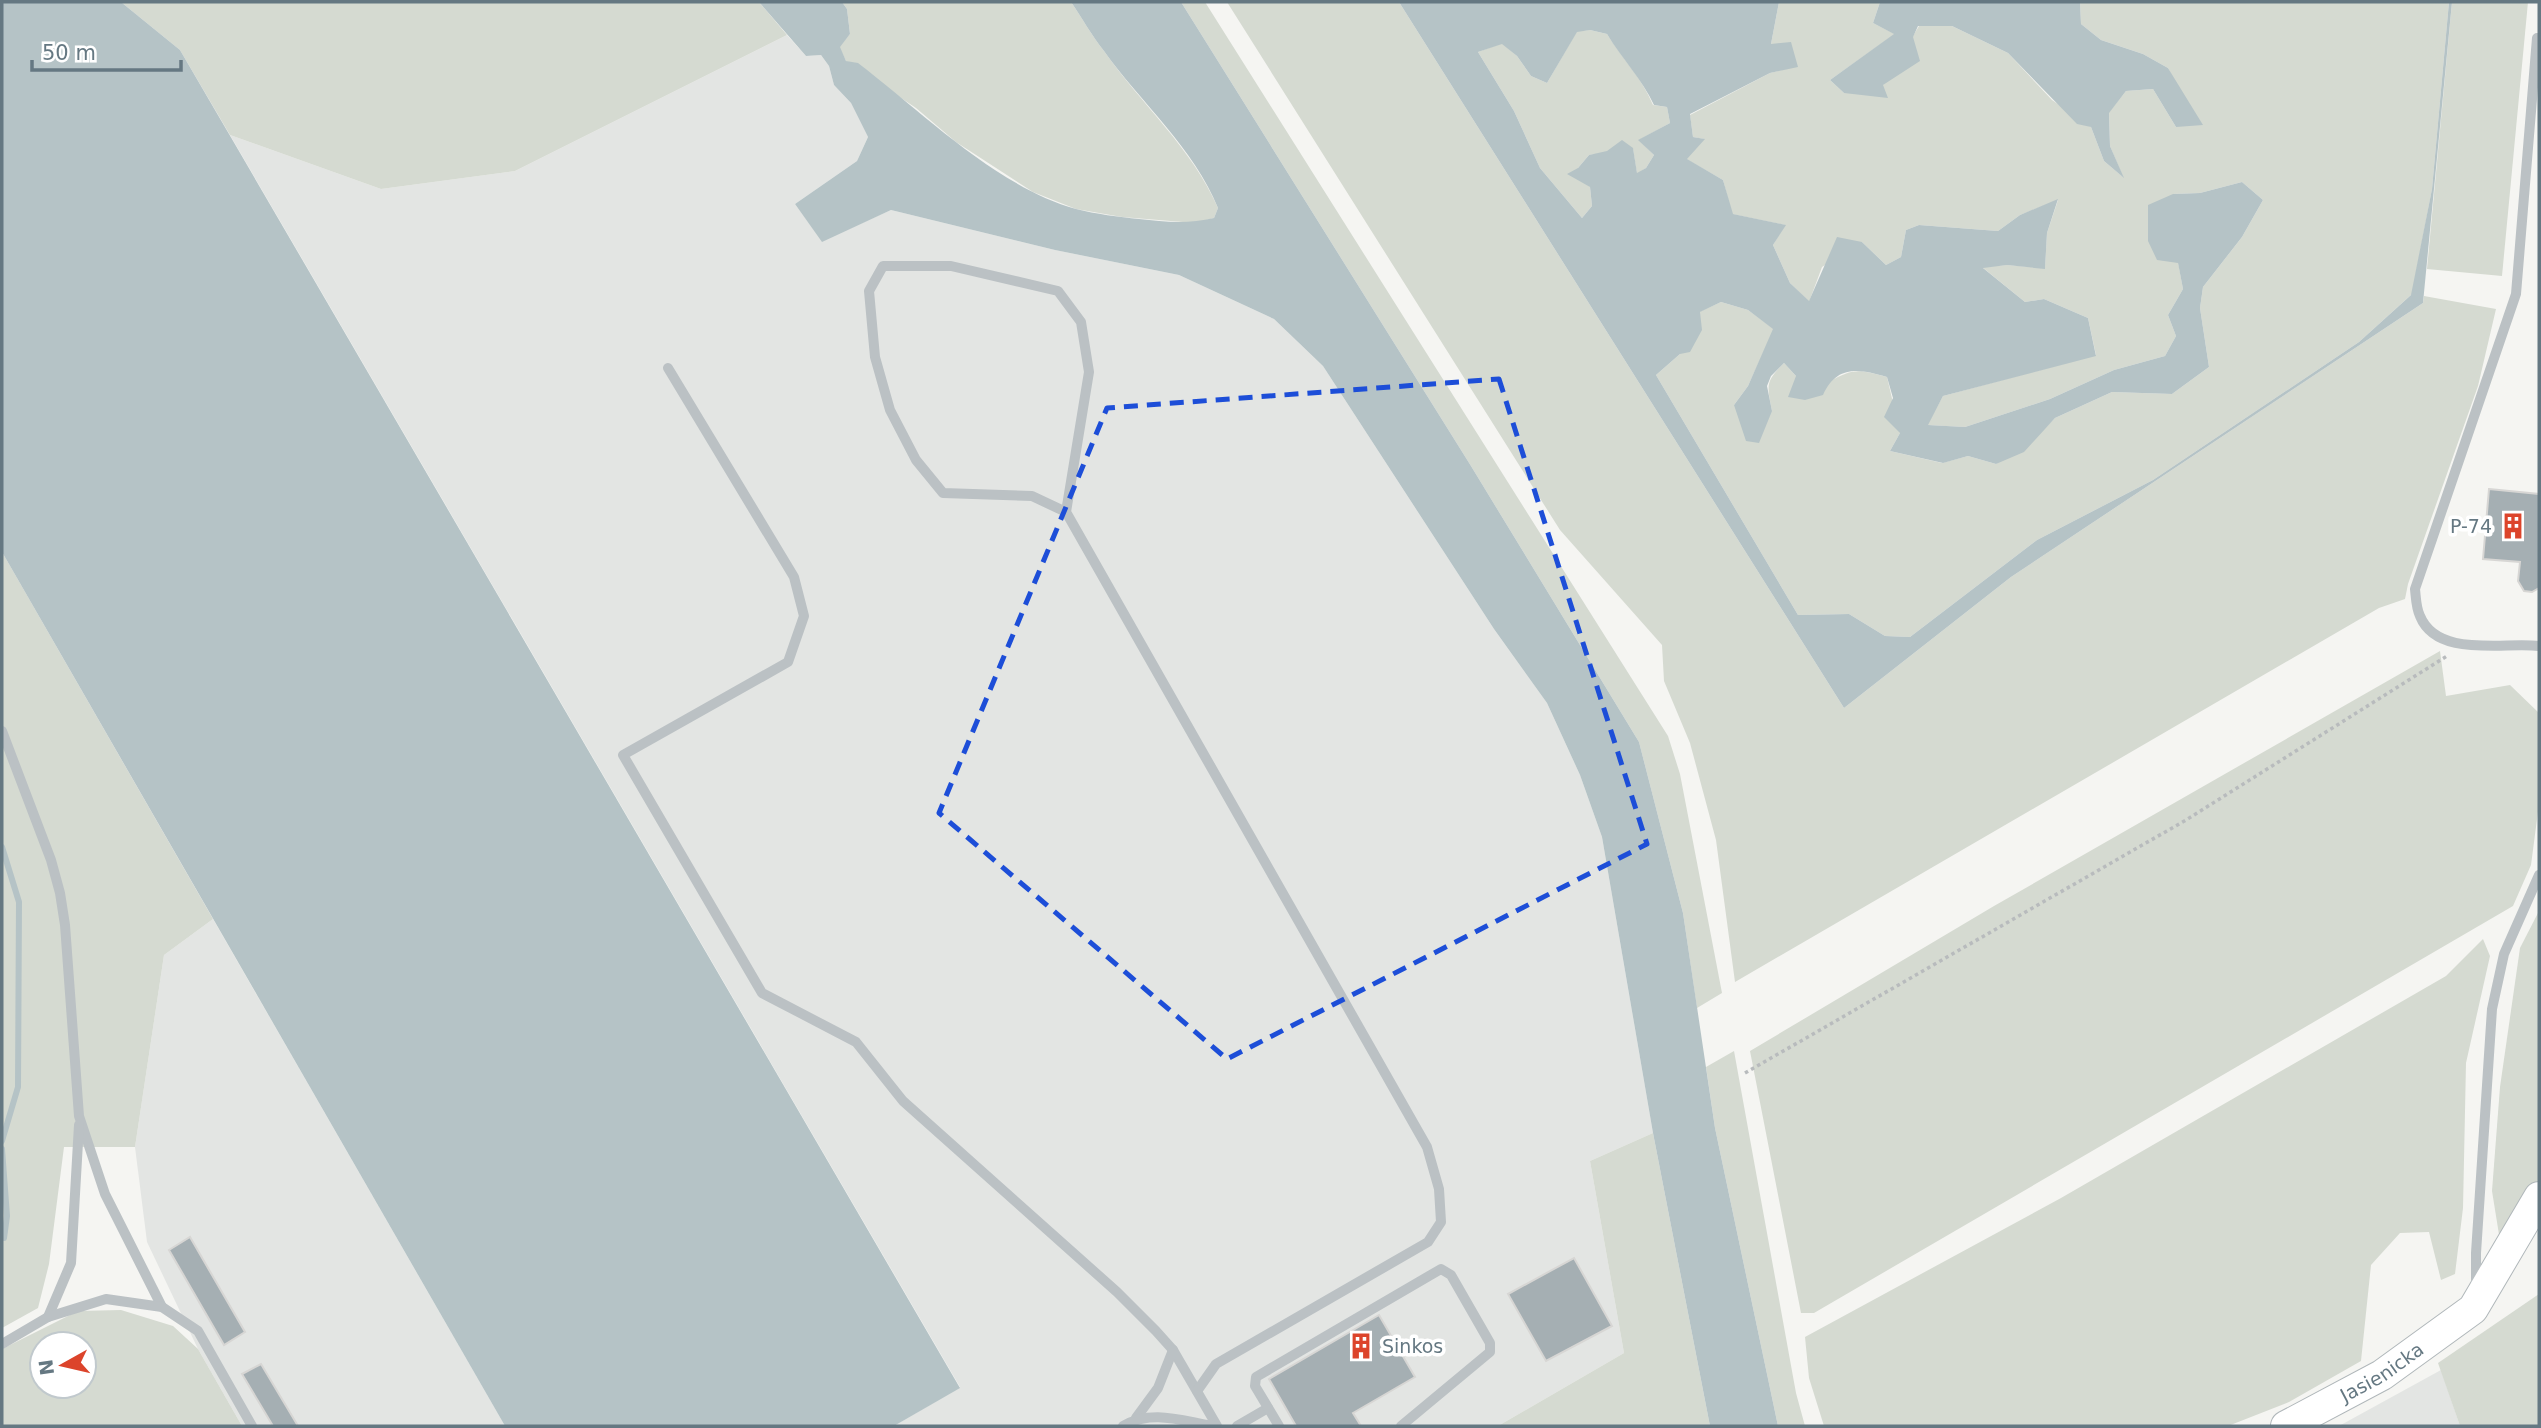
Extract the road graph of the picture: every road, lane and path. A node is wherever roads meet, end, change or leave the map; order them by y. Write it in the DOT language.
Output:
graph roads {
  1 [pos="2537,38"];
  2 [pos="668,368"];
  3 [pos="1066,512"];
  4 [pos="2463,645"];
  5 [pos="2539,646"];
  6 [pos="2,731"];
  7 [pos="2539,875"];
  8 [pos="1745,1073"];
  9 [pos="79,1115"];
  10 [pos="2539,1197"];
  11 [pos="162,1307"];
  12 [pos="2473,1309"];
  13 [pos="48,1317"];
  14 [pos="2,1344"];
  15 [pos="1173,1350"];
  16 [pos="1197,1391"];
  17 [pos="1268,1408"];
  18 [pos="1136,1418"];
  19 [pos="253,1426"];
  20 [pos="1123,1426"];
  21 [pos="1215,1426"];
  22 [pos="1237,1426"];
  23 [pos="1279,1426"];
  24 [pos="1401,1426"];
  25 [pos="2286,1426"];
  1 -- 4 [label="lane"];
  2 -- 15 [label="lane"];
  3 -- 3 [label="lane"];
  3 -- 16 [label="lane"];
  4 -- 5 [label="lane"];
  4 -- 8 [label="path"];
  6 -- 9 [label="lane"];
  7 -- 12 [label="lane"];
  9 -- 11 [label="lane"];
  9 -- 13 [label="lane"];
  10 -- 12 [label="main road"];
  11 -- 13 [label="lane"];
  11 -- 19 [label="lane"];
  12 -- 25 [label="main road, Jasienicka"];
  13 -- 14 [label="lane"];
  15 -- 16 [label="lane"];
  15 -- 18 [label="lane"];
  16 -- 21 [label="lane"];
  17 -- 22 [label="lane"];
  17 -- 23 [label="lane"];
  17 -- 24 [label="lane"];
  18 -- 20 [label="lane"];
  18 -- 21 [label="lane"];
}
